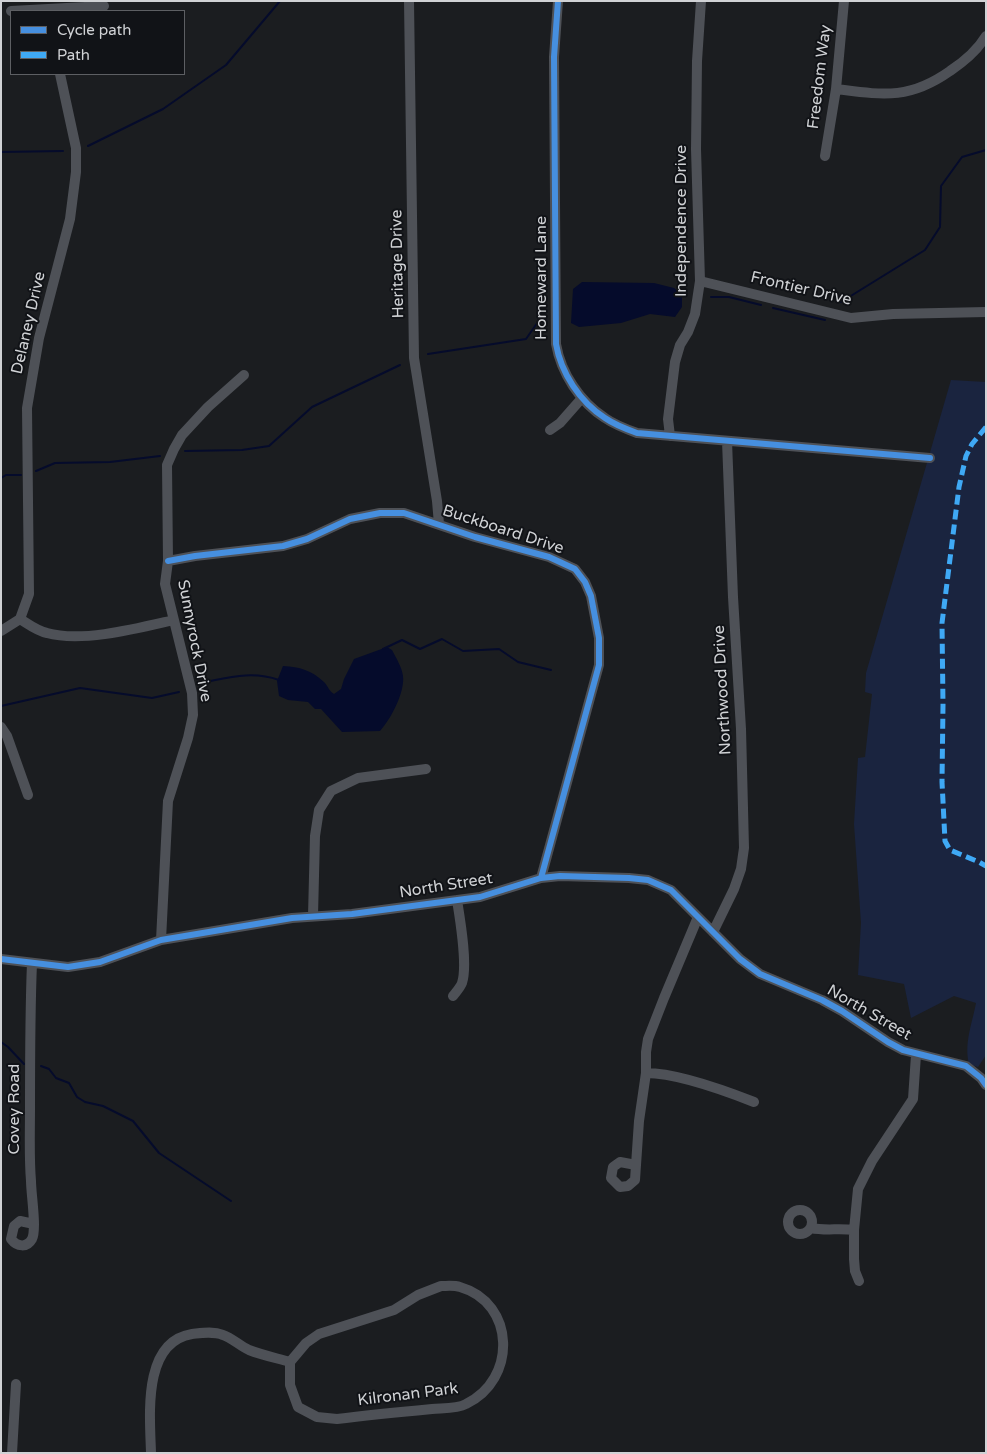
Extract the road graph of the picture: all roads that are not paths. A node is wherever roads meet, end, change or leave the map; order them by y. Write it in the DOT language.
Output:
graph roads {
  1 [pos="409,1"];
  2 [pos="558,1"];
  3 [pos="701,1"];
  4 [pos="844,1"];
  5 [pos="104,6"];
  6 [pos="45,10"];
  7 [pos="986,36"];
  8 [pos="60,75"];
  9 [pos="836,89"];
  10 [pos="825,156"];
  11 [pos="700,282"];
  12 [pos="986,312"];
  13 [pos="244,375"];
  14 [pos="582,398"];
  15 [pos="550,430"];
  16 [pos="670,436"];
  17 [pos="727,441"];
  18 [pos="930,458"];
  19 [pos="439,524"];
  20 [pos="168,561"];
  21 [pos="20,619"];
  22 [pos="174,620"];
  23 [pos="1,631"];
  24 [pos="1,727"];
  25 [pos="426,769"];
  26 [pos="28,794"];
  27 [pos="541,878"];
  28 [pos="457,900"];
  29 [pos="313,916"];
  30 [pos="698,917"];
  31 [pos="712,932"];
  32 [pos="161,940"];
  33 [pos="1,959"];
  34 [pos="32,963"];
  35 [pos="453,996"];
  36 [pos="916,1055"];
  37 [pos="646,1073"];
  38 [pos="986,1085"];
  39 [pos="754,1102"];
  40 [pos="636,1165"];
  41 [pos="34,1224"];
  42 [pos="811,1228"];
  43 [pos="854,1230"];
  44 [pos="859,1281"];
  45 [pos="290,1362"];
  46 [pos="16,1384"];
  47 [pos="12,1453"];
  48 [pos="151,1453"];
  1 -- 19 [label="street, Heritage Drive"];
  2 -- 14 [label="street, Homeward Lane"];
  3 -- 11 [label="street, Independence Drive"];
  4 -- 9 [label="street, Freedom Way"];
  5 -- 6 [label="street"];
  7 -- 9 [label="street"];
  8 -- 21 [label="street, Delaney Drive"];
  9 -- 10 [label="street, Freedom Way"];
  11 -- 12 [label="street, Frontier Drive"];
  11 -- 16 [label="street, Independence Drive"];
  13 -- 20 [label="street, Sunnyrock Drive"];
  14 -- 15 [label="street"];
  14 -- 16 [label="street, Homeward Lane"];
  16 -- 17 [label="street, Homeward Lane"];
  17 -- 18 [label="street, Homeward Lane"];
  17 -- 31 [label="street, Northwood Drive"];
  19 -- 20 [label="street, Buckboard Drive"];
  19 -- 27 [label="street, Buckboard Drive"];
  20 -- 22 [label="street, Sunnyrock Drive"];
  21 -- 22 [label="street"];
  21 -- 23 [label="street"];
  22 -- 32 [label="street, Sunnyrock Drive"];
  24 -- 26 [label="street"];
  25 -- 29 [label="street"];
  27 -- 28 [label="street, North Street"];
  27 -- 30 [label="street, North Street"];
  28 -- 29 [label="street, North Street"];
  28 -- 35 [label="street"];
  29 -- 32 [label="street, North Street"];
  30 -- 31 [label="street, North Street"];
  30 -- 37 [label="street"];
  31 -- 36 [label="street, North Street"];
  32 -- 34 [label="street, North Street"];
  33 -- 34 [label="street, North Street"];
  34 -- 41 [label="street, Covey Road"];
  36 -- 38 [label="street, North Street"];
  36 -- 43 [label="street"];
  37 -- 39 [label="street"];
  37 -- 40 [label="street"];
  42 -- 43 [label="street"];
  43 -- 44 [label="street"];
  45 -- 45 [label="street, Kilronan Park"];
  45 -- 48 [label="street"];
  46 -- 47 [label="street"];
}
